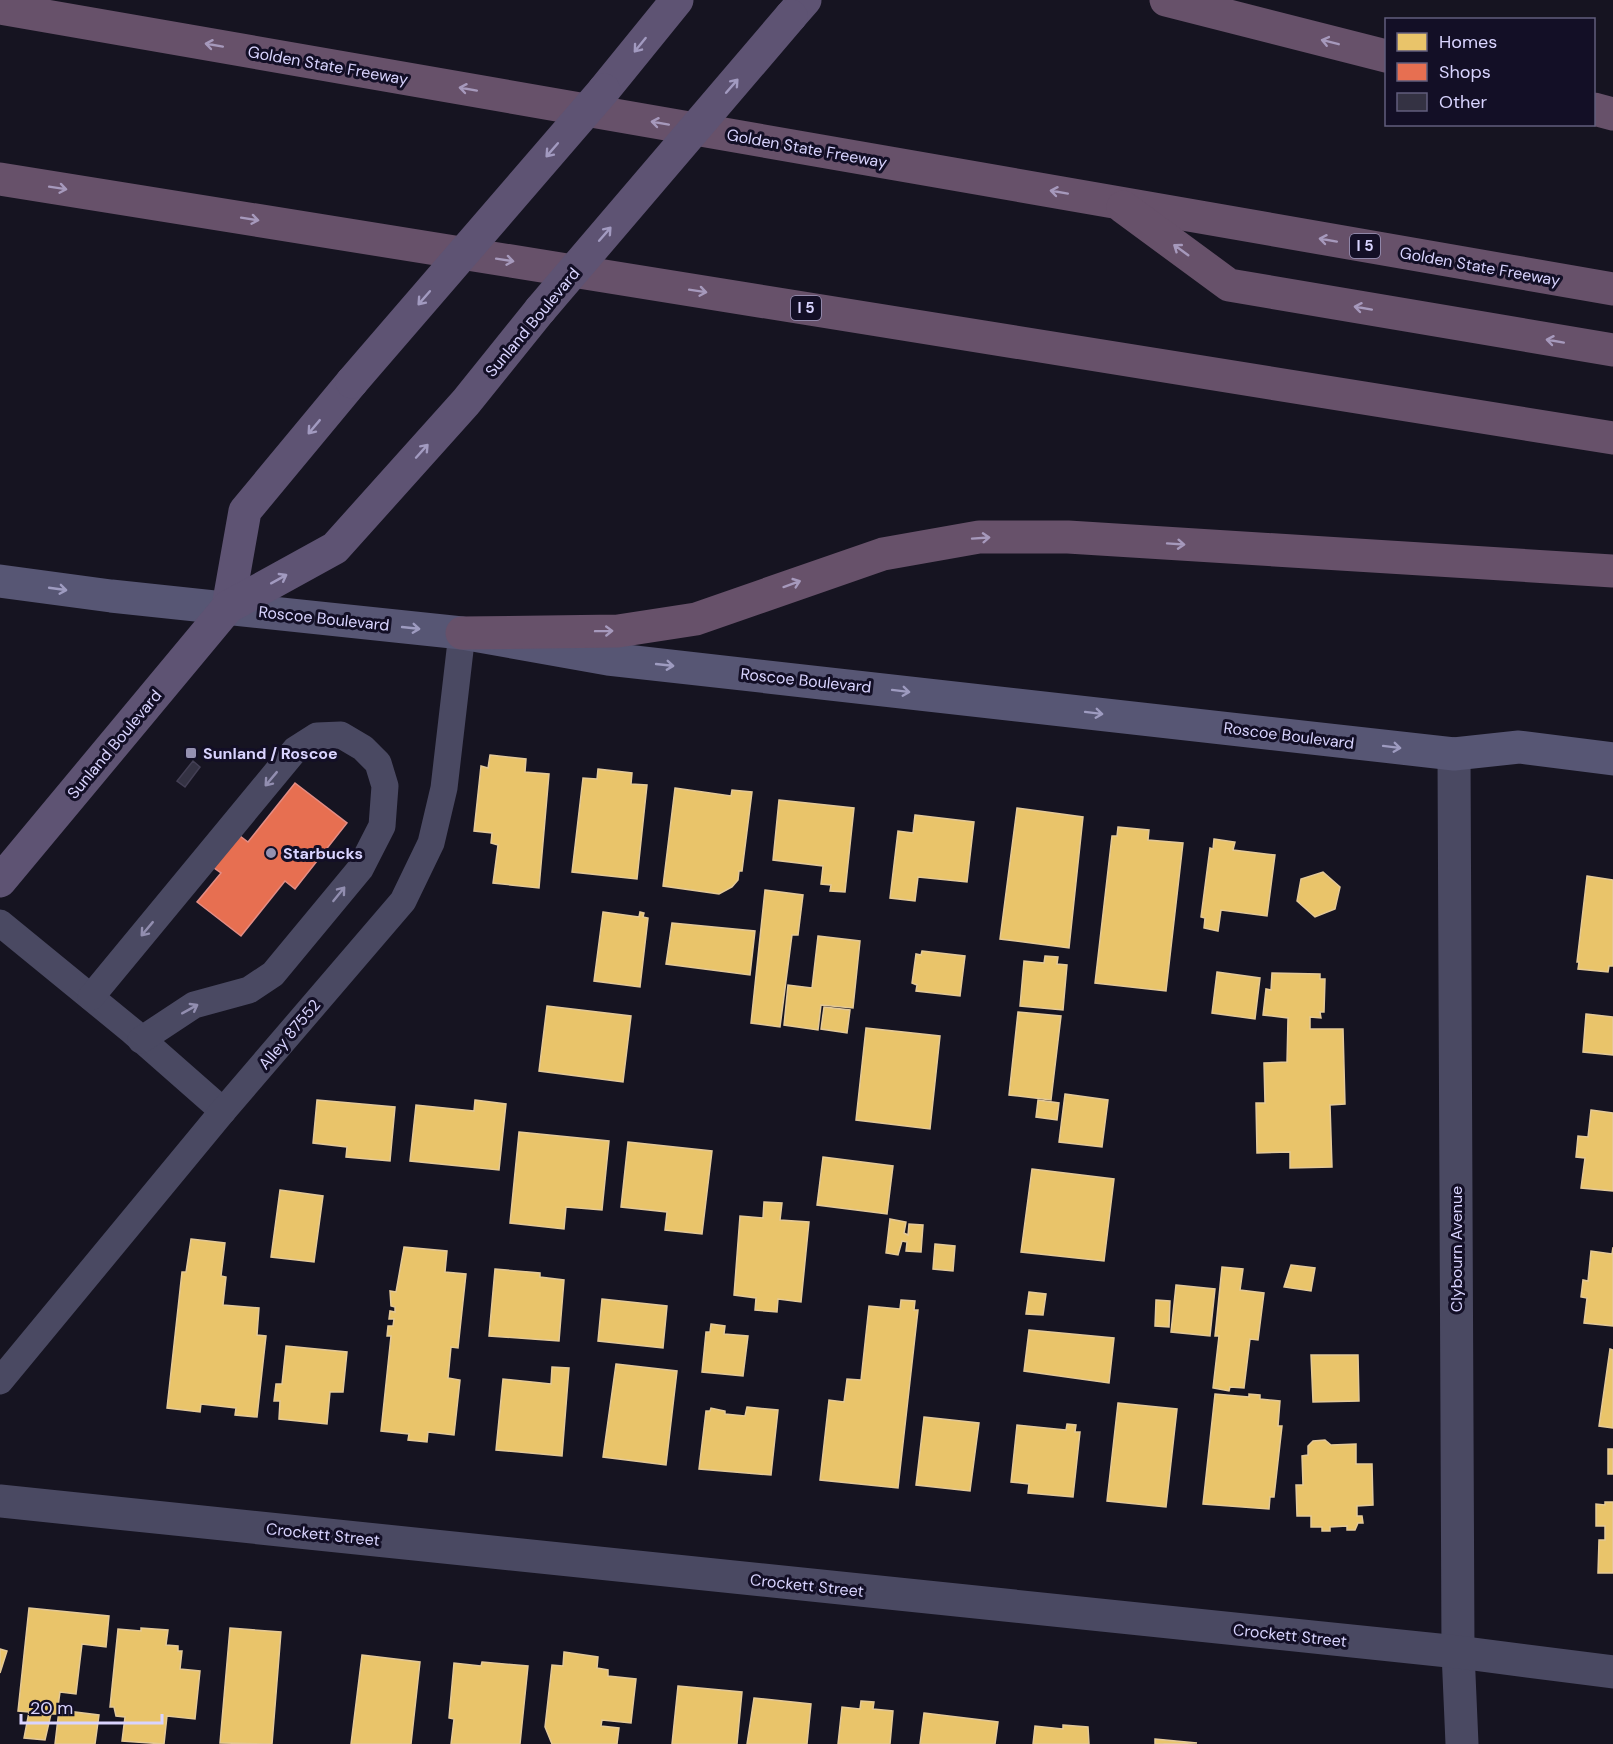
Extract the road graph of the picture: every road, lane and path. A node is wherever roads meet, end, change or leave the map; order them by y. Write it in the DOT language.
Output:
graph roads {
  1 [pos="677,0"];
  2 [pos="1166,0"];
  3 [pos="0,8"];
  4 [pos="798,8"];
  5 [pos="1385,56"];
  6 [pos="1595,110"];
  7 [pos="1613,114"];
  8 [pos="0,179"];
  9 [pos="1116,202"];
  10 [pos="1613,290"];
  11 [pos="1613,350"];
  12 [pos="1613,438"];
  13 [pos="1613,571"];
  14 [pos="0,581"];
  15 [pos="228,607"];
  16 [pos="462,633"];
  17 [pos="1454,754"];
  18 [pos="1613,759"];
  19 [pos="0,881"];
  20 [pos="0,923"];
  21 [pos="91,997"];
  22 [pos="141,1040"];
  23 [pos="223,1111"];
  24 [pos="0,1381"];
  25 [pos="0,1501"];
  26 [pos="1458,1652"];
  27 [pos="1613,1672"];
  28 [pos="1462,1744"];
  1 -- 15 [label="main road, Sunland Boulevard, one-way, bridge"];
  5 -- 2 [label="highway, one-way"];
  9 -- 3 [label="highway, Golden State Freeway / I 5, one-way"];
  15 -- 4 [label="main road, Sunland Boulevard, one-way, bridge"];
  6 -- 7 [label="highway"];
  8 -- 12 [label="highway, I 5, one-way"];
  10 -- 9 [label="highway, Golden State Freeway / I 5, one-way"];
  11 -- 9 [label="highway, one-way"];
  16 -- 13 [label="highway, one-way"];
  14 -- 15 [label="main road, Roscoe Boulevard, one-way"];
  15 -- 16 [label="main road, Roscoe Boulevard, one-way"];
  15 -- 19 [label="main road, Sunland Boulevard"];
  16 -- 17 [label="main road, Roscoe Boulevard, one-way"];
  16 -- 23 [label="lane, Alley 87552"];
  17 -- 18 [label="main road, Roscoe Boulevard"];
  17 -- 26 [label="street, Clybourn Avenue"];
  20 -- 21 [label="lane"];
  21 -- 22 [label="lane"];
  22 -- 21 [label="lane, one-way"];
  22 -- 23 [label="lane"];
  23 -- 24 [label="lane, Alley 87552"];
  25 -- 26 [label="street, Crockett Street"];
  26 -- 27 [label="street, Crockett Street"];
  26 -- 28 [label="street, Clybourn Avenue"];
}
